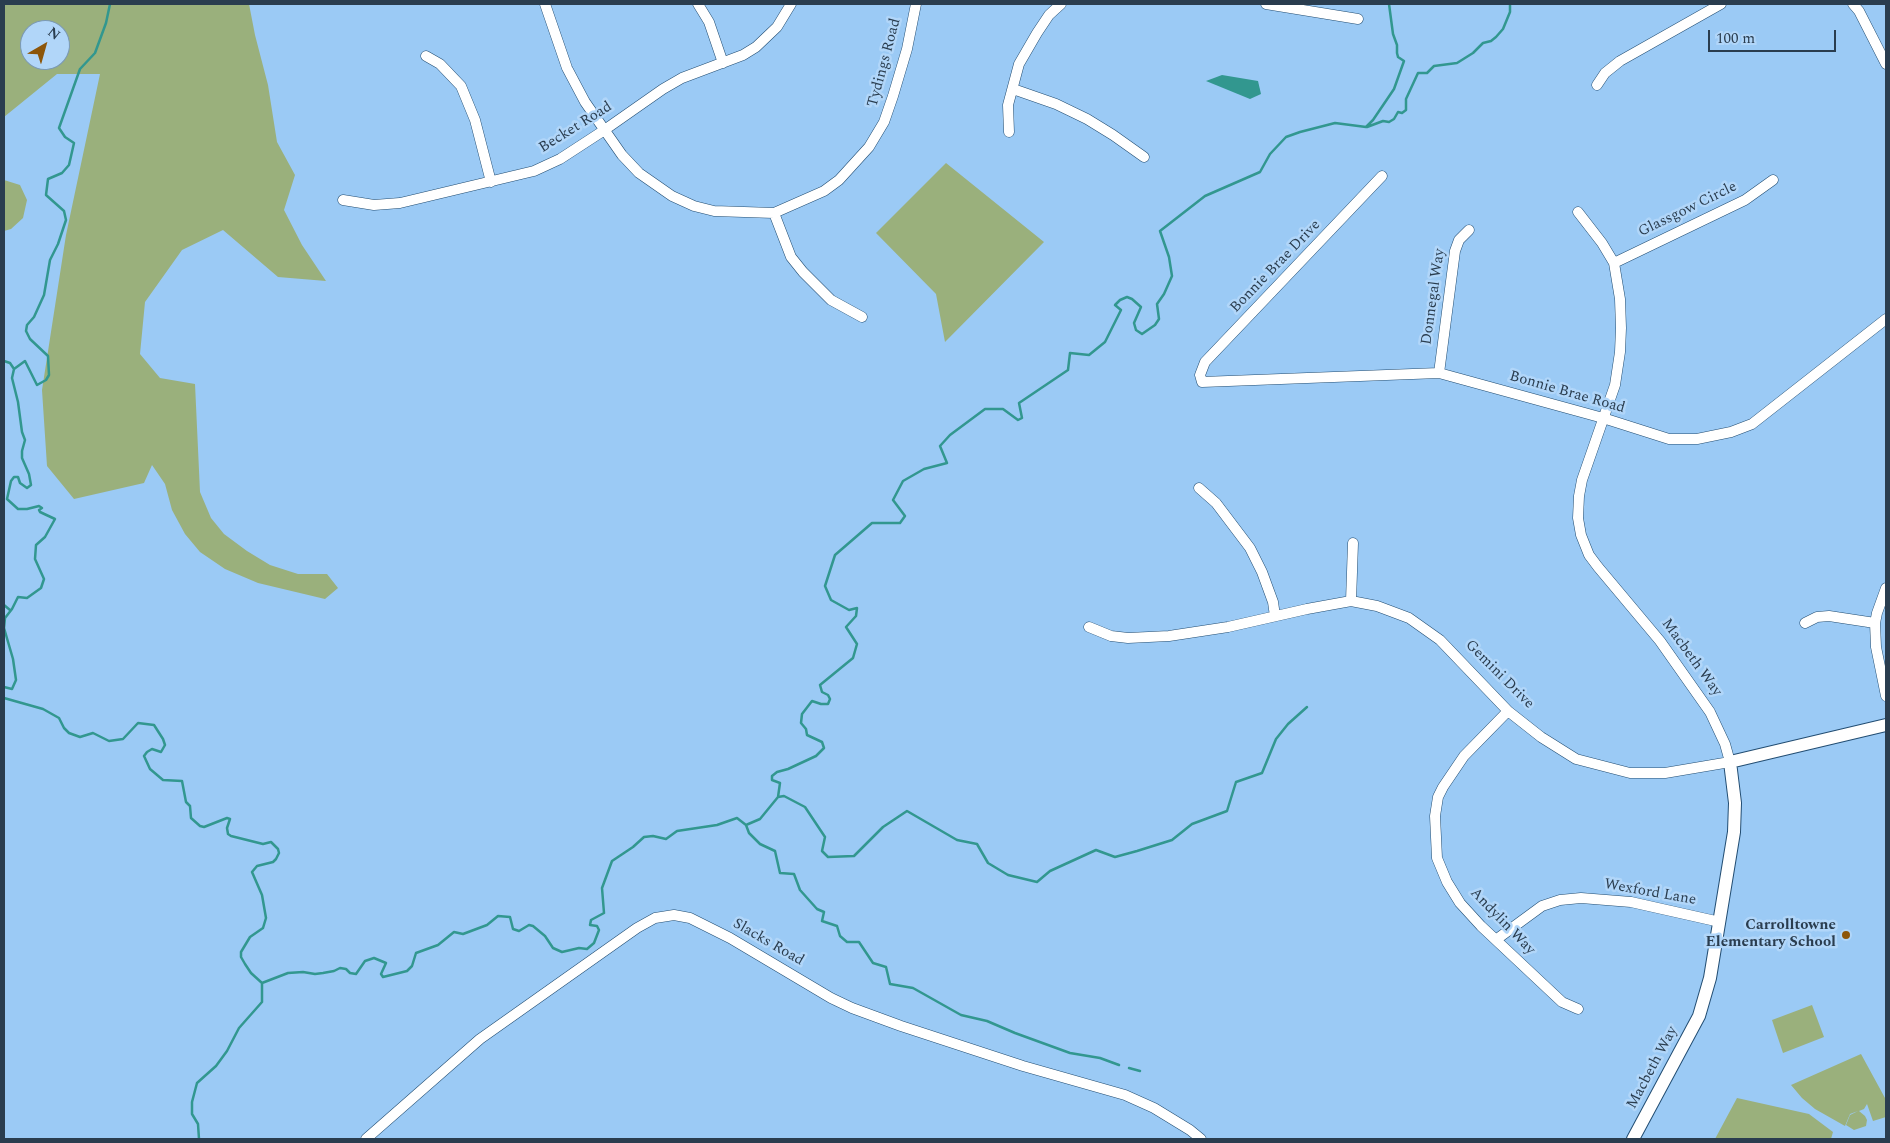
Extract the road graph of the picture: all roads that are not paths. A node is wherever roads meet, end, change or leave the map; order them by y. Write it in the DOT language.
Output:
graph roads {
  1 [pos="545,4"];
  2 [pos="698,4"];
  3 [pos="791,4"];
  4 [pos="916,4"];
  5 [pos="1060,4"];
  6 [pos="1266,4"];
  7 [pos="1721,4"];
  8 [pos="1853,4"];
  9 [pos="1358,20"];
  10 [pos="426,56"];
  11 [pos="723,63"];
  12 [pos="1886,64"];
  13 [pos="1597,85"];
  14 [pos="1013,89"];
  15 [pos="604,131"];
  16 [pos="1009,132"];
  17 [pos="1144,157"];
  18 [pos="1382,176"];
  19 [pos="1773,180"];
  20 [pos="492,182"];
  21 [pos="344,200"];
  22 [pos="1578,212"];
  23 [pos="774,213"];
  24 [pos="1469,230"];
  25 [pos="1614,263"];
  26 [pos="862,317"];
  27 [pos="1886,319"];
  28 [pos="1439,373"];
  29 [pos="1202,382"];
  30 [pos="1603,418"];
  31 [pos="1199,488"];
  32 [pos="1353,542"];
  33 [pos="1886,588"];
  34 [pos="1351,601"];
  35 [pos="1275,616"];
  36 [pos="1805,623"];
  37 [pos="1875,623"];
  38 [pos="1089,627"];
  39 [pos="1886,696"];
  40 [pos="1508,711"];
  41 [pos="1886,725"];
  42 [pos="1730,762"];
  43 [pos="1720,922"];
  44 [pos="1497,939"];
  45 [pos="1578,1009"];
  46 [pos="366,1139"];
  47 [pos="1201,1139"];
  48 [pos="1633,1139"];
  1 -- 15 [label="street, Tydings Road"];
  2 -- 11 [label="street"];
  3 -- 11 [label="street, Becket Road"];
  4 -- 23 [label="street, Tydings Road"];
  5 -- 14 [label="street"];
  6 -- 9 [label="street"];
  7 -- 13 [label="street"];
  8 -- 12 [label="street"];
  10 -- 20 [label="street"];
  11 -- 15 [label="street, Becket Road"];
  14 -- 16 [label="street"];
  14 -- 17 [label="street"];
  15 -- 20 [label="street, Becket Road"];
  15 -- 23 [label="street, Tydings Road"];
  18 -- 29 [label="street, Bonnie Brae Drive"];
  19 -- 25 [label="street, Glassgow Circle"];
  20 -- 21 [label="street, Becket Road"];
  22 -- 25 [label="street, Macbeth Way"];
  23 -- 26 [label="street"];
  24 -- 28 [label="street, Donnegal Way"];
  25 -- 30 [label="street, Macbeth Way"];
  27 -- 30 [label="street, Bonnie Brae Road"];
  28 -- 29 [label="street, Bonnie Brae Road"];
  28 -- 30 [label="street, Bonnie Brae Road"];
  30 -- 42 [label="street, Macbeth Way"];
  31 -- 35 [label="street"];
  32 -- 34 [label="street"];
  33 -- 37 [label="street"];
  34 -- 35 [label="street, Gemini Drive"];
  34 -- 40 [label="street, Gemini Drive"];
  35 -- 38 [label="street, Gemini Drive"];
  36 -- 37 [label="street"];
  37 -- 39 [label="street"];
  40 -- 42 [label="street, Gemini Drive"];
  40 -- 44 [label="street, Andylin Way"];
  41 -- 42 [label="street, Gemini Drive"];
  42 -- 43 [label="street, Macbeth Way"];
  43 -- 44 [label="street, Wexford Lane"];
  43 -- 48 [label="street, Macbeth Way"];
  44 -- 45 [label="street, Andylin Way"];
  46 -- 47 [label="street, Slacks Road"];
}
